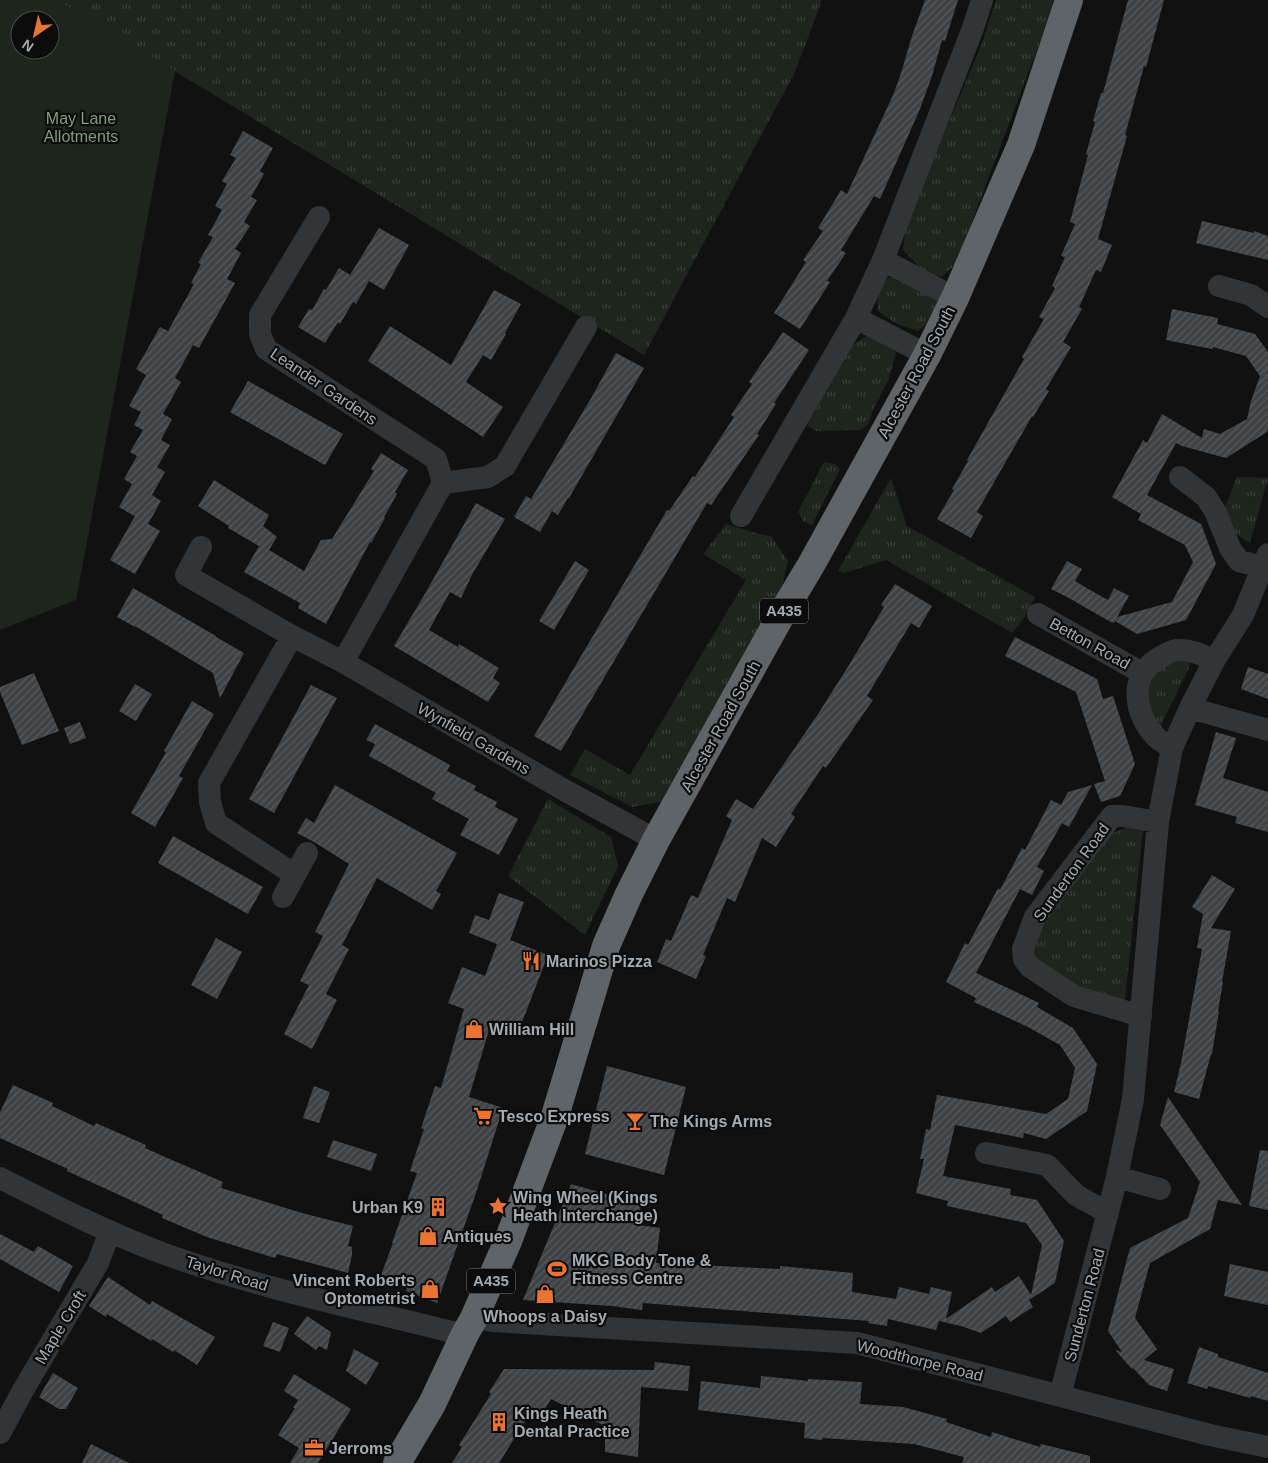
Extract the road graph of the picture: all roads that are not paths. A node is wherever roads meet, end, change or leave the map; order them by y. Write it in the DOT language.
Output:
graph roads {
  1 [pos="982,0"];
  2 [pos="1070,0"];
  3 [pos="319,217"];
  4 [pos="883,260"];
  5 [pos="1219,286"];
  6 [pos="955,298"];
  7 [pos="1268,307"];
  8 [pos="856,318"];
  9 [pos="586,326"];
  10 [pos="927,355"];
  11 [pos="1180,477"];
  12 [pos="443,483"];
  13 [pos="741,516"];
  14 [pos="201,547"];
  15 [pos="1265,560"];
  16 [pos="1038,614"];
  17 [pos="292,636"];
  18 [pos="1214,661"];
  19 [pos="343,662"];
  20 [pos="1142,672"];
  21 [pos="1190,708"];
  22 [pos="1268,730"];
  23 [pos="1172,748"];
  24 [pos="1158,822"];
  25 [pos="656,840"];
  26 [pos="306,853"];
  27 [pos="295,875"];
  28 [pos="283,897"];
  29 [pos="1141,1016"];
  30 [pos="986,1153"];
  31 [pos="1117,1177"];
  32 [pos="0,1178"];
  33 [pos="1160,1189"];
  34 [pos="1108,1213"];
  35 [pos="110,1231"];
  36 [pos="470,1326"];
  37 [pos="1060,1396"];
  38 [pos="2,1424"];
  39 [pos="1268,1447"];
  40 [pos="397,1463"];
  1 -- 4 [label="street"];
  2 -- 6 [label="highway, Alcester Road South / A435"];
  3 -- 12 [label="street, Leander Gardens"];
  4 -- 6 [label="street"];
  4 -- 8 [label="street"];
  5 -- 7 [label="street"];
  6 -- 10 [label="highway, Alcester Road South / A435"];
  8 -- 10 [label="street"];
  8 -- 13 [label="street"];
  9 -- 12 [label="street"];
  10 -- 25 [label="highway, Alcester Road South / A435"];
  11 -- 15 [label="street, Sunderton Road"];
  12 -- 19 [label="street"];
  14 -- 17 [label="street, Wynfield Gardens"];
  15 -- 18 [label="street, Sunderton Road"];
  16 -- 20 [label="street, Betton Road"];
  17 -- 19 [label="street, Wynfield Gardens"];
  17 -- 27 [label="street"];
  18 -- 20 [label="street, Betton Road"];
  18 -- 21 [label="street, Sunderton Road"];
  19 -- 25 [label="street, Wynfield Gardens"];
  20 -- 23 [label="street, Betton Road"];
  21 -- 22 [label="street"];
  21 -- 23 [label="street, Sunderton Road"];
  23 -- 24 [label="street, Sunderton Road"];
  24 -- 29 [label="street, Sunderton Road"];
  24 -- 29 [label="street, Sunderton Road"];
  25 -- 36 [label="highway, Alcester Road South / A435"];
  26 -- 27 [label="street"];
  27 -- 28 [label="street"];
  29 -- 31 [label="street, Sunderton Road"];
  30 -- 34 [label="street"];
  31 -- 33 [label="street"];
  31 -- 34 [label="street, Sunderton Road"];
  32 -- 35 [label="street, Taylor Road"];
  34 -- 37 [label="street, Sunderton Road"];
  35 -- 36 [label="street, Taylor Road"];
  35 -- 38 [label="street, Maple Croft"];
  36 -- 37 [label="street, Woodthorpe Road"];
  36 -- 40 [label="highway, Alcester Road South / A435"];
  37 -- 39 [label="street, Woodthorpe Road"];
}
